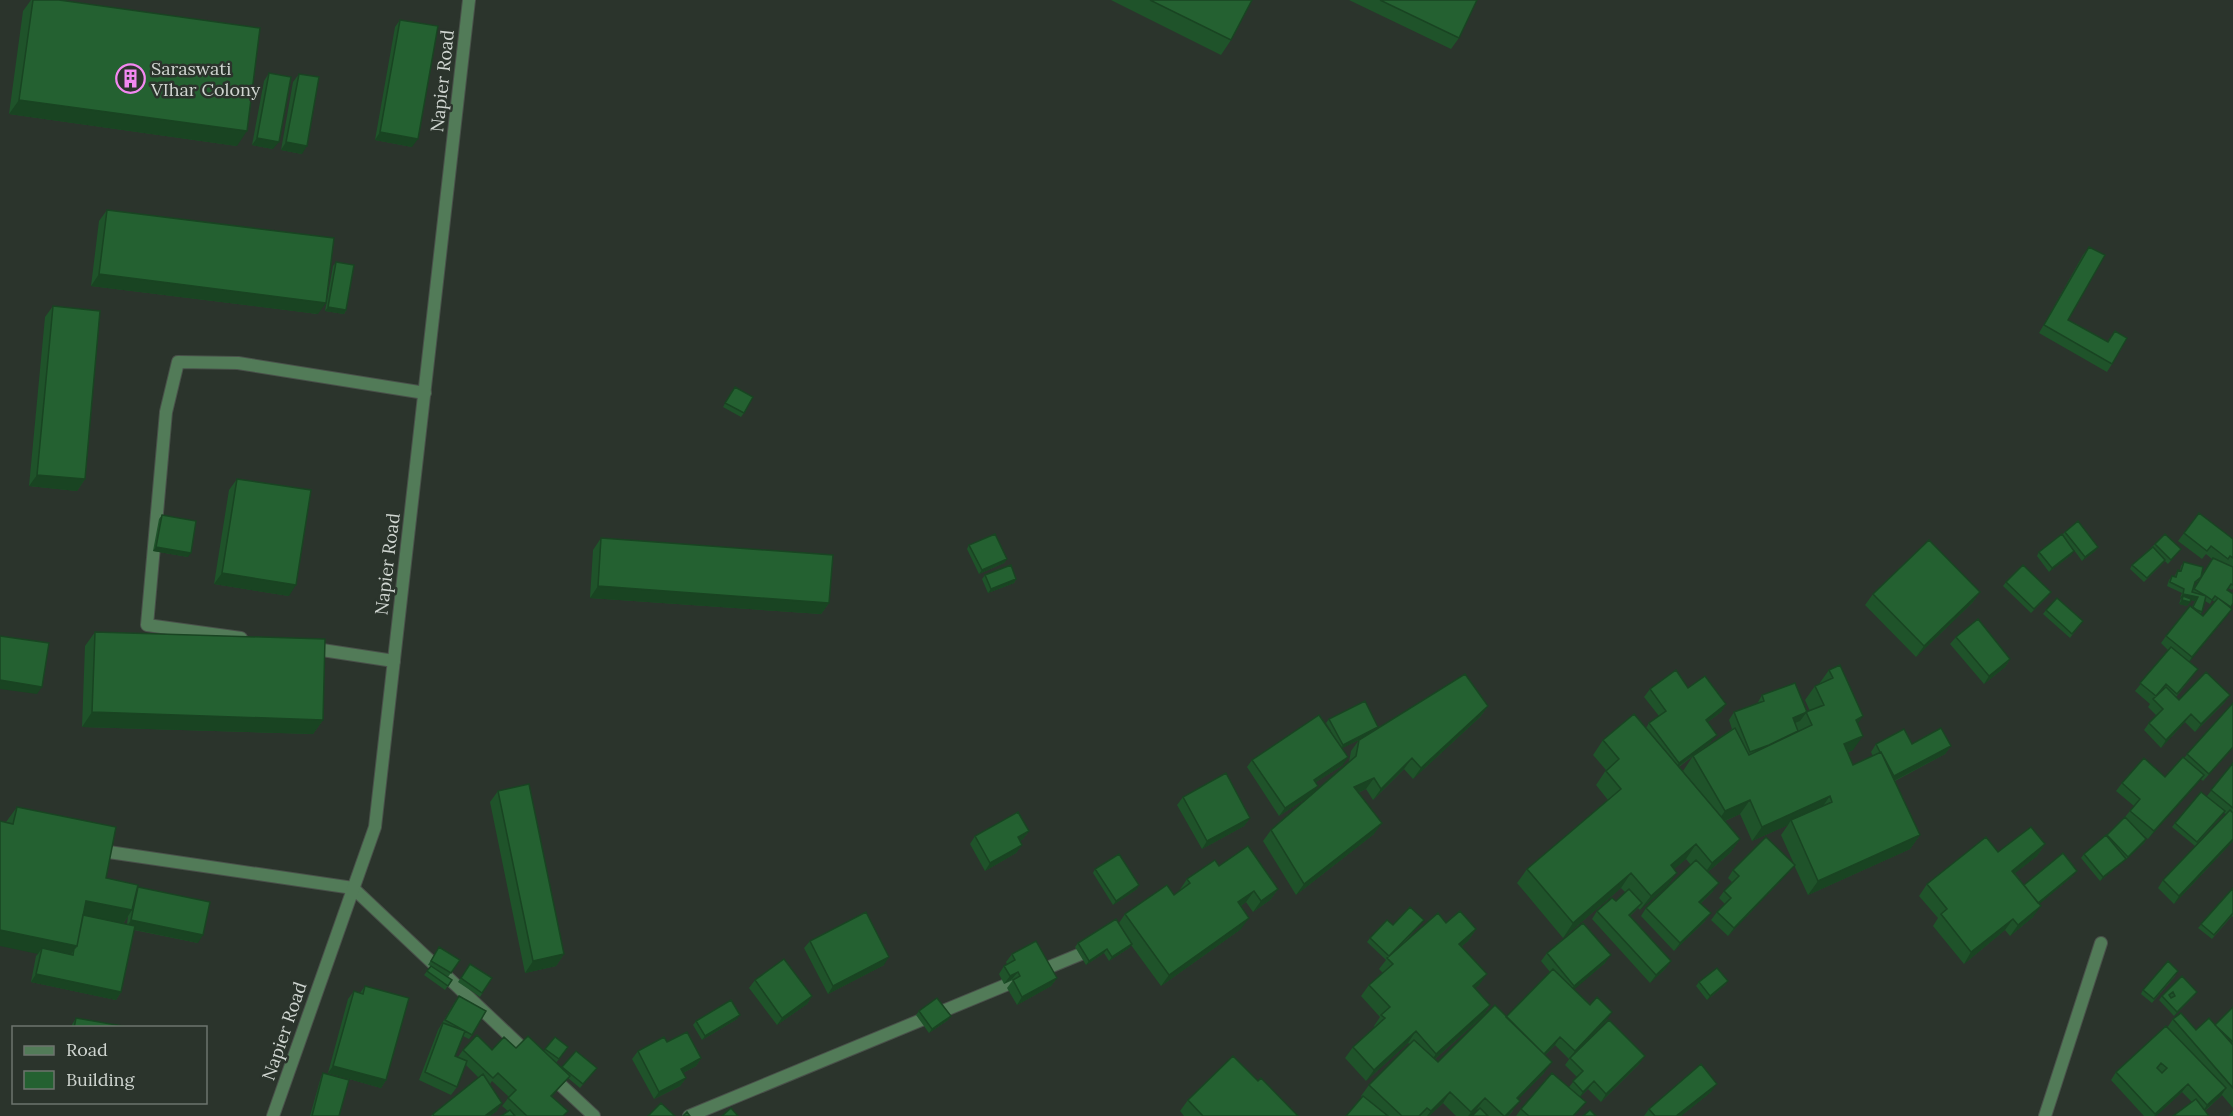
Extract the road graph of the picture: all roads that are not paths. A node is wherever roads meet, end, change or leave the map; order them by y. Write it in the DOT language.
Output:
graph roads {
  1 [pos="469,0"];
  2 [pos="425,393"];
  3 [pos="253,640"];
  4 [pos="300,647"];
  5 [pos="394,661"];
  6 [pos="84,848"];
  7 [pos="353,888"];
  8 [pos="2101,942"];
  9 [pos="1106,944"];
  10 [pos="273,1116"];
  11 [pos="594,1116"];
  12 [pos="689,1116"];
  13 [pos="2044,1116"];
  1 -- 2 [label="street, Napier Road"];
  2 -- 3 [label="street"];
  2 -- 5 [label="street, Napier Road"];
  4 -- 5 [label="street"];
  5 -- 7 [label="street, Napier Road"];
  6 -- 7 [label="street"];
  7 -- 10 [label="street, Napier Road"];
  7 -- 11 [label="street"];
  8 -- 13 [label="street"];
  9 -- 12 [label="street"];
}
